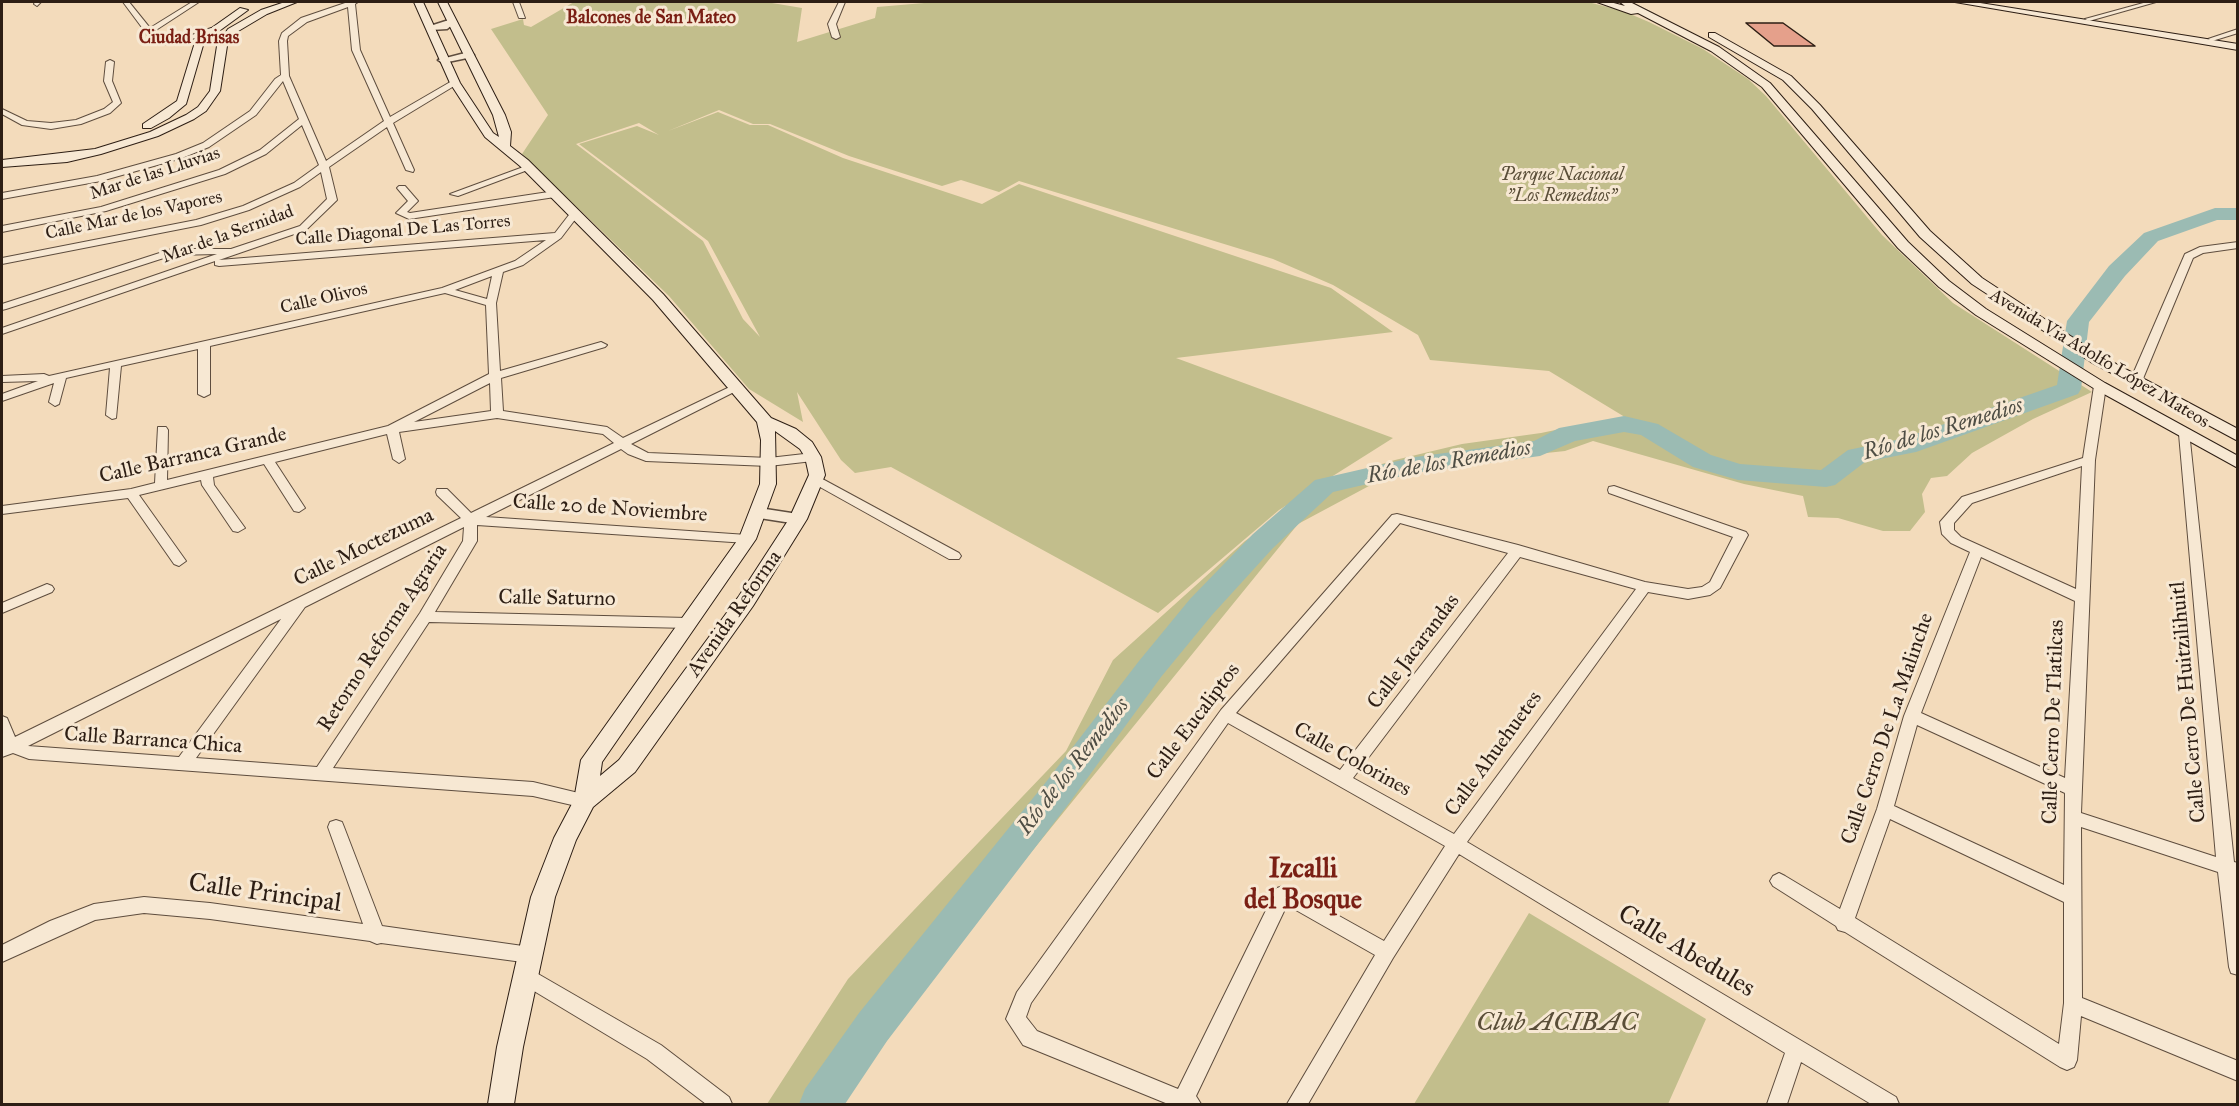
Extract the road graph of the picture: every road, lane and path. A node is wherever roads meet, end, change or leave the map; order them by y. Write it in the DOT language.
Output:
graph roads {
  1 [pos="138,2"];
  2 [pos="196,2"];
  3 [pos="264,2"];
  4 [pos="292,2"];
  5 [pos="353,2"];
  6 [pos="418,2"];
  7 [pos="442,2"];
  8 [pos="842,2"];
  9 [pos="1602,2"];
  10 [pos="1624,2"];
  11 [pos="1642,2"];
  12 [pos="1960,2"];
  13 [pos="1985,2"];
  14 [pos="2153,2"];
  15 [pos="519,3"];
  16 [pos="128,4"];
  17 [pos="522,16"];
  18 [pos="2090,19"];
  19 [pos="452,22"];
  20 [pos="431,27"];
  21 [pos="151,30"];
  22 [pos="211,30"];
  23 [pos="1682,30"];
  24 [pos="2238,31"];
  25 [pos="2227,34"];
  26 [pos="836,37"];
  27 [pos="2212,39"];
  28 [pos="2238,44"];
  29 [pos="469,55"];
  30 [pos="443,60"];
  31 [pos="110,62"];
  32 [pos="285,76"];
  33 [pos="454,83"];
  34 [pos="2,111"];
  35 [pos="304,119"];
  36 [pos="390,121"];
  37 [pos="504,147"];
  38 [pos="2,153"];
  39 [pos="2,164"];
  40 [pos="325,168"];
  41 [pos="529,168"];
  42 [pos="410,170"];
  43 [pos="1839,173"];
  44 [pos="402,188"];
  45 [pos="455,194"];
  46 [pos="555,194"];
  47 [pos="2,196"];
  48 [pos="1898,203"];
  49 [pos="575,213"];
  50 [pos="2,229"];
  51 [pos="558,236"];
  52 [pos="2235,247"];
  53 [pos="235,252"];
  54 [pos="251,260"];
  55 [pos="2,261"];
  56 [pos="200,264"];
  57 [pos="498,272"];
  58 [pos="445,290"];
  59 [pos="491,303"];
  60 [pos="2,307"];
  61 [pos="2,331"];
  62 [pos="204,345"];
  63 [pos="601,345"];
  64 [pos="116,364"];
  65 [pos="61,376"];
  66 [pos="494,376"];
  67 [pos="2,379"];
  68 [pos="2136,381"];
  69 [pos="2100,386"];
  70 [pos="736,387"];
  71 [pos="204,394"];
  72 [pos="2,398"];
  73 [pos="56,402"];
  74 [pos="497,414"];
  75 [pos="112,415"];
  76 [pos="765,421"];
  77 [pos="392,429"];
  78 [pos="162,430"];
  79 [pos="2185,434"];
  80 [pos="2238,436"];
  81 [pos="622,441"];
  82 [pos="813,457"];
  83 [pos="399,459"];
  84 [pos="268,460"];
  85 [pos="2089,460"];
  86 [pos="769,462"];
  87 [pos="2238,463"];
  88 [pos="206,476"];
  89 [pos="815,479"];
  90 [pos="161,487"];
  91 [pos="1614,490"];
  92 [pos="442,492"];
  93 [pos="130,494"];
  94 [pos="299,508"];
  95 [pos="2,510"];
  96 [pos="759,513"];
  97 [pos="798,519"];
  98 [pos="471,520"];
  99 [pos="238,528"];
  100 [pos="747,539"];
  101 [pos="1518,550"];
  102 [pos="1977,550"];
  103 [pos="954,556"];
  104 [pos="179,561"];
  105 [pos="1645,587"];
  106 [pos="47,589"];
  107 [pos="2082,598"];
  108 [pos="301,602"];
  109 [pos="2,608"];
  110 [pos="425,617"];
  111 [pos="688,622"];
  112 [pos="1226,714"];
  113 [pos="1912,716"];
  114 [pos="2,722"];
  115 [pos="6,748"];
  116 [pos="184,763"];
  117 [pos="320,775"];
  118 [pos="1343,778"];
  119 [pos="2073,789"];
  120 [pos="585,801"];
  121 [pos="1885,809"];
  122 [pos="2074,818"];
  123 [pos="336,827"];
  124 [pos="1456,844"];
  125 [pos="2232,870"];
  126 [pos="1779,881"];
  127 [pos="2074,898"];
  128 [pos="1844,924"];
  129 [pos="377,936"];
  130 [pos="1387,952"];
  131 [pos="2,954"];
  132 [pos="528,965"];
  133 [pos="2238,967"];
  134 [pos="2073,1004"];
  135 [pos="1796,1050"];
  136 [pos="2238,1071"];
  137 [pos="1187,1103"];
  138 [pos="501,1104"];
  139 [pos="722,1104"];
  140 [pos="1297,1104"];
  141 [pos="1777,1104"];
  142 [pos="1889,1104"];
  1 -- 16 [label="street"];
  2 -- 21 [label="street"];
  3 -- 22 [label="main road"];
  4 -- 39 [label="main road"];
  5 -- 32 [label="street"];
  5 -- 36 [label="street"];
  6 -- 20 [label="main road"];
  7 -- 19 [label="main road"];
  8 -- 26 [label="street"];
  9 -- 23 [label="main road"];
  10 -- 23 [label="main road, Avenida Via Adolfo López Mateos"];
  11 -- 48 [label="main road, Avenida Via Adolfo López Mateos"];
  12 -- 28 [label="main road"];
  13 -- 18 [label="main road"];
  14 -- 18 [label="street"];
  15 -- 17 [label="street"];
  16 -- 21 [label="street"];
  18 -- 27 [label="main road"];
  19 -- 20 [label="street"];
  19 -- 29 [label="main road"];
  20 -- 30 [label="main road"];
  21 -- 22 [label="street"];
  22 -- 38 [label="main road"];
  23 -- 43 [label="main road, Avenida Via Adolfo López Mateos"];
  24 -- 25 [label="street"];
  25 -- 27 [label="street"];
  25 -- 28 [label="street"];
  27 -- 28 [label="main road"];
  29 -- 30 [label="street"];
  29 -- 37 [label="main road"];
  30 -- 33 [label="main road"];
  31 -- 34 [label="street"];
  32 -- 35 [label="street, Mar de la Sernidad"];
  32 -- 47 [label="street"];
  33 -- 36 [label="street, Calle Mar de los Vapores"];
  33 -- 37 [label="main road"];
  35 -- 40 [label="street, Mar de la Sernidad"];
  35 -- 50 [label="street, Mar de las Lluvias"];
  36 -- 40 [label="street, Calle Mar de los Vapores"];
  36 -- 42 [label="street"];
  37 -- 41 [label="main road"];
  40 -- 53 [label="street, Mar de la Sernidad"];
  40 -- 55 [label="street, Calle Mar de los Vapores"];
  41 -- 45 [label="street"];
  41 -- 46 [label="main road"];
  43 -- 48 [label="main road"];
  43 -- 69 [label="main road, Avenida Via Adolfo López Mateos"];
  44 -- 46 [label="street"];
  46 -- 49 [label="main road"];
  48 -- 68 [label="main road, Avenida Via Adolfo López Mateos"];
  49 -- 51 [label="street, Calle Olivos"];
  49 -- 70 [label="main road"];
  51 -- 54 [label="street, Calle Diagonal De Las Torres"];
  51 -- 57 [label="street, Calle Olivos"];
  52 -- 68 [label="street"];
  53 -- 54 [label="street"];
  53 -- 56 [label="street, Mar de la Sernidad"];
  53 -- 60 [label="street"];
  54 -- 56 [label="street, Calle Diagonal De Las Torres"];
  56 -- 61 [label="street, Mar de la Sernidad"];
  57 -- 58 [label="street, Calle Olivos"];
  57 -- 59 [label="street"];
  58 -- 59 [label="street"];
  58 -- 62 [label="street, Calle Olivos"];
  59 -- 66 [label="street"];
  62 -- 64 [label="street, Calle Olivos"];
  62 -- 71 [label="street"];
  63 -- 66 [label="street, Calle Barranca Grande"];
  64 -- 65 [label="street, Calle Olivos"];
  64 -- 75 [label="street"];
  65 -- 67 [label="street, Calle Olivos"];
  65 -- 72 [label="street, Calle Olivos"];
  65 -- 73 [label="street"];
  66 -- 74 [label="street"];
  66 -- 77 [label="street, Calle Barranca Grande"];
  68 -- 80 [label="main road, Avenida Via Adolfo López Mateos"];
  69 -- 79 [label="main road, Avenida Via Adolfo López Mateos"];
  69 -- 85 [label="street, Calle Cerro De Tlatilcas"];
  70 -- 76 [label="main road"];
  70 -- 81 [label="street, Calle Moctezuma"];
  74 -- 77 [label="street, Calle Barranca Grande"];
  74 -- 81 [label="street, Calle Barranca Grande"];
  76 -- 82 [label="main road"];
  76 -- 86 [label="main road, Avenida Reforma"];
  77 -- 83 [label="street"];
  77 -- 84 [label="street, Calle Barranca Grande"];
  78 -- 90 [label="street"];
  79 -- 87 [label="main road, Avenida Via Adolfo López Mateos"];
  79 -- 125 [label="street, Calle Cerro De Huitzilihuitl"];
  81 -- 86 [label="street, Calle Barranca Grande"];
  81 -- 98 [label="street, Calle Moctezuma"];
  82 -- 86 [label="street, Calle Barranca Grande"];
  82 -- 89 [label="main road, Avenida Reforma"];
  84 -- 88 [label="street, Calle Barranca Grande"];
  84 -- 94 [label="street"];
  85 -- 102 [label="street"];
  85 -- 107 [label="street, Calle Cerro De Tlatilcas"];
  86 -- 96 [label="main road, Avenida Reforma"];
  88 -- 90 [label="street, Calle Barranca Grande"];
  88 -- 99 [label="street"];
  89 -- 97 [label="main road, Avenida Reforma"];
  89 -- 103 [label="street"];
  90 -- 93 [label="street, Calle Barranca Grande"];
  91 -- 105 [label="street, Calle Eucaliptos"];
  92 -- 98 [label="street"];
  93 -- 95 [label="street, Calle Barranca Grande"];
  93 -- 104 [label="street"];
  96 -- 97 [label="street"];
  96 -- 100 [label="main road, Avenida Reforma"];
  97 -- 120 [label="main road, Avenida Reforma"];
  98 -- 100 [label="street, Calle 20 de Noviembre"];
  98 -- 108 [label="street, Calle Moctezuma"];
  98 -- 110 [label="street, Retorno Reforma Agraria"];
  100 -- 111 [label="main road, Avenida Reforma"];
  101 -- 105 [label="street, Calle Eucaliptos"];
  101 -- 112 [label="street, Calle Eucaliptos"];
  101 -- 118 [label="street, Calle Jacarandas"];
  102 -- 107 [label="street"];
  102 -- 113 [label="street, Calle Cerro De La Malinche"];
  105 -- 124 [label="street, Calle Ahuehuetes"];
  106 -- 109 [label="street"];
  107 -- 119 [label="street, Calle Cerro De Tlatilcas"];
  108 -- 115 [label="street, Calle Moctezuma"];
  108 -- 116 [label="street"];
  110 -- 111 [label="street, Calle Saturno"];
  110 -- 117 [label="street, Retorno Reforma Agraria"];
  111 -- 120 [label="main road, Avenida Reforma"];
  112 -- 118 [label="street, Calle Colorines"];
  112 -- 137 [label="street, Calle Eucaliptos"];
  113 -- 119 [label="street"];
  113 -- 121 [label="street, Calle Cerro De La Malinche"];
  114 -- 115 [label="street"];
  115 -- 116 [label="street, Calle Barranca Chica"];
  116 -- 117 [label="street, Calle Barranca Chica"];
  117 -- 120 [label="street, Calle Barranca Chica"];
  118 -- 124 [label="street, Calle Colorines"];
  119 -- 122 [label="street, Calle Cerro De Tlatilcas"];
  120 -- 132 [label="main road, Avenida Reforma"];
  121 -- 127 [label="street"];
  121 -- 128 [label="street, Calle Cerro De La Malinche"];
  122 -- 125 [label="street"];
  122 -- 127 [label="street, Calle Cerro De Tlatilcas"];
  123 -- 129 [label="street"];
  124 -- 130 [label="street, Calle Ahuehuetes"];
  124 -- 135 [label="street, Calle Abedules"];
  125 -- 133 [label="street, Calle Cerro De Huitzilihuitl"];
  126 -- 128 [label="street"];
  127 -- 134 [label="street, Calle Cerro De Tlatilcas"];
  128 -- 134 [label="street, Calle Cerro De Tlatilcas"];
  129 -- 131 [label="street, Calle Principal"];
  129 -- 132 [label="street, Calle Principal"];
  130 -- 137 [label="street"];
  130 -- 140 [label="street, Calle Ahuehuetes"];
  132 -- 138 [label="main road, Avenida Reforma"];
  132 -- 139 [label="street"];
  134 -- 136 [label="street"];
  135 -- 141 [label="street"];
  135 -- 142 [label="street, Calle Abedules"];
}
